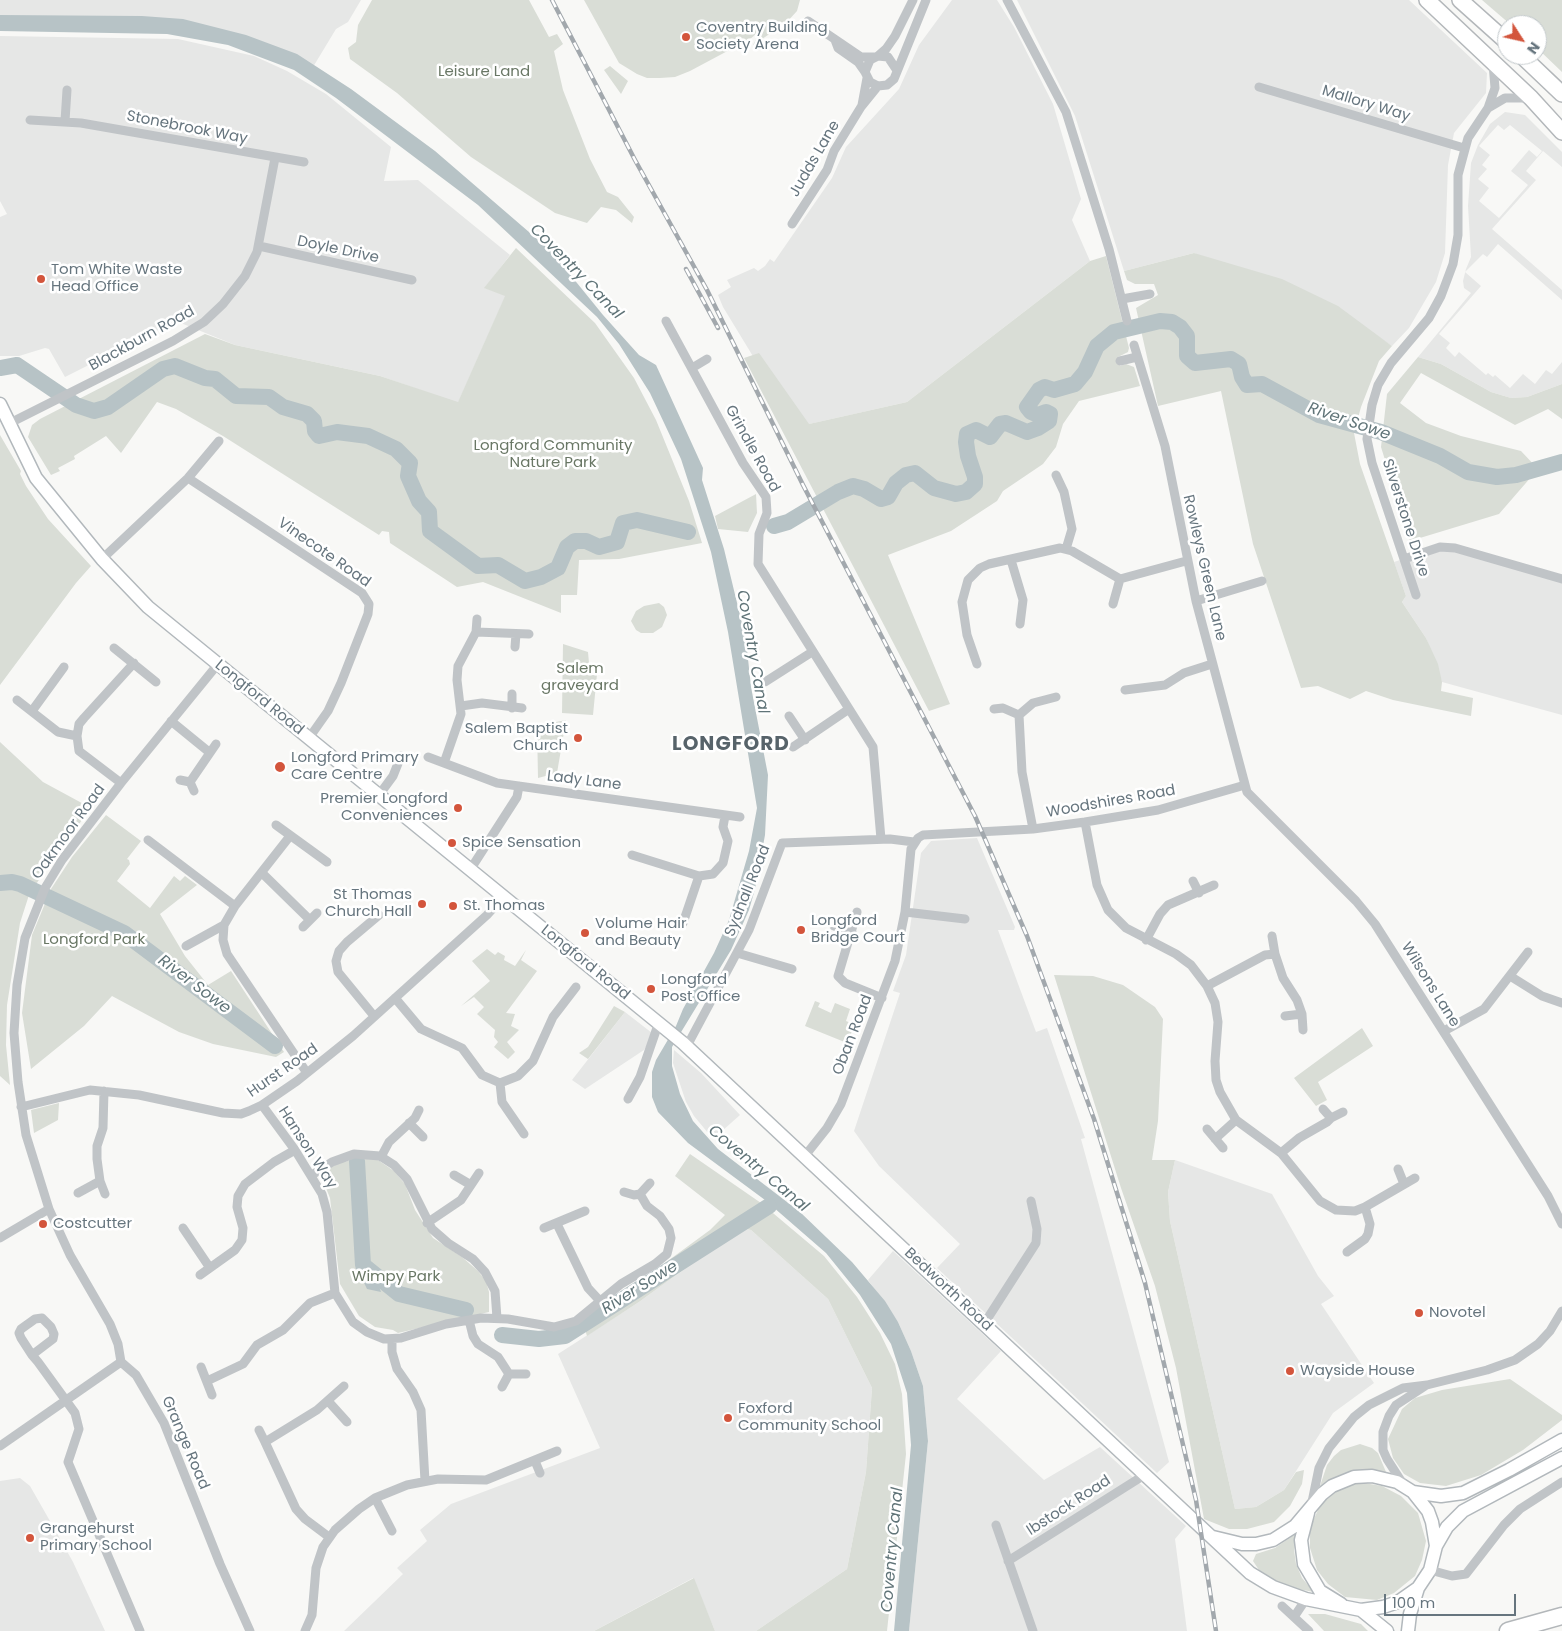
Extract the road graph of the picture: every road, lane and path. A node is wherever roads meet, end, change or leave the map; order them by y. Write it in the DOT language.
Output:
graph roads {
  1 [pos="913,0"];
  2 [pos="926,0"];
  3 [pos="1007,0"];
  4 [pos="1427,0"];
  5 [pos="1435,0"];
  6 [pos="1460,0"];
  7 [pos="808,21"];
  8 [pos="1497,33"];
  9 [pos="835,40"];
  10 [pos="876,56"];
  11 [pos="1492,62"];
  12 [pos="1532,65"];
  13 [pos="896,70"];
  14 [pos="866,75"];
  15 [pos="878,86"];
  16 [pos="1259,87"];
  17 [pos="67,90"];
  18 [pos="1562,94"];
  19 [pos="1531,98"];
  20 [pos="861,108"];
  21 [pos="1488,108"];
  22 [pos="1562,116"];
  23 [pos="30,120"];
  24 [pos="65,121"];
  25 [pos="1562,132"];
  26 [pos="1464,148"];
  27 [pos="275,158"];
  28 [pos="304,162"];
  29 [pos="792,224"];
  30 [pos="259,246"];
  31 [pos="412,280"];
  32 [pos="1150,294"];
  33 [pos="1122,299"];
  34 [pos="1127,320"];
  35 [pos="666,321"];
  36 [pos="1134,345"];
  37 [pos="1137,356"];
  38 [pos="707,359"];
  39 [pos="1120,362"];
  40 [pos="692,368"];
  41 [pos="0,404"];
  42 [pos="10,423"];
  43 [pos="219,441"];
  44 [pos="1056,475"];
  45 [pos="188,478"];
  46 [pos="1066,549"];
  47 [pos="102,559"];
  48 [pos="1404,559"];
  49 [pos="1011,560"];
  50 [pos="1186,560"];
  51 [pos="1120,578"];
  52 [pos="1562,579"];
  53 [pos="1262,581"];
  54 [pos="1416,595"];
  55 [pos="1196,601"];
  56 [pos="1113,604"];
  57 [pos="478,619"];
  58 [pos="1020,624"];
  59 [pos="476,632"];
  60 [pos="516,634"];
  61 [pos="529,634"];
  62 [pos="516,647"];
  63 [pos="114,648"];
  64 [pos="812,652"];
  65 [pos="134,663"];
  66 [pos="218,664"];
  67 [pos="978,664"];
  68 [pos="1212,664"];
  69 [pos="64,667"];
  70 [pos="156,682"];
  71 [pos="764,682"];
  72 [pos="1125,690"];
  73 [pos="512,694"];
  74 [pos="1056,697"];
  75 [pos="17,700"];
  76 [pos="461,706"];
  77 [pos="512,708"];
  78 [pos="522,708"];
  79 [pos="848,709"];
  80 [pos="994,710"];
  81 [pos="32,711"];
  82 [pos="1019,715"];
  83 [pos="789,716"];
  84 [pos="171,721"];
  85 [pos="77,736"];
  86 [pos="309,738"];
  87 [pos="805,740"];
  88 [pos="216,744"];
  89 [pos="793,747"];
  90 [pos="209,752"];
  91 [pos="401,756"];
  92 [pos="428,757"];
  93 [pos="444,763"];
  94 [pos="180,780"];
  95 [pos="121,783"];
  96 [pos="1245,785"];
  97 [pos="519,786"];
  98 [pos="380,795"];
  99 [pos="725,816"];
  100 [pos="740,817"];
  101 [pos="1085,822"];
  102 [pos="276,825"];
  103 [pos="1033,829"];
  104 [pos="980,832"];
  105 [pos="290,836"];
  106 [pos="881,839"];
  107 [pos="148,840"];
  108 [pos="914,842"];
  109 [pos="632,855"];
  110 [pos="327,862"];
  111 [pos="470,870"];
  112 [pos="262,873"];
  113 [pos="699,876"];
  114 [pos="1193,881"];
  115 [pos="1214,885"];
  116 [pos="1199,893"];
  117 [pos="504,896"];
  118 [pos="235,906"];
  119 [pos="857,912"];
  120 [pos="905,912"];
  121 [pos="379,915"];
  122 [pos="965,919"];
  123 [pos="683,923"];
  124 [pos="224,926"];
  125 [pos="834,926"];
  126 [pos="303,927"];
  127 [pos="852,932"];
  128 [pos="1272,936"];
  129 [pos="1146,940"];
  130 [pos="186,946"];
  131 [pos="1528,952"];
  132 [pos="737,953"];
  133 [pos="1275,954"];
  134 [pos="792,969"];
  135 [pos="1510,976"];
  136 [pos="1207,986"];
  137 [pos="576,987"];
  138 [pos="396,998"];
  139 [pos="882,998"];
  140 [pos="1562,1003"];
  141 [pos="1302,1014"];
  142 [pos="374,1016"];
  143 [pos="1285,1016"];
  144 [pos="662,1024"];
  145 [pos="1303,1030"];
  146 [pos="1444,1031"];
  147 [pos="685,1045"];
  148 [pos="307,1073"];
  149 [pos="500,1082"];
  150 [pos="104,1091"];
  151 [pos="628,1099"];
  152 [pos="262,1105"];
  153 [pos="21,1107"];
  154 [pos="1323,1109"];
  155 [pos="419,1110"];
  156 [pos="1343,1112"];
  157 [pos="1331,1118"];
  158 [pos="1236,1120"];
  159 [pos="409,1123"];
  160 [pos="1207,1129"];
  161 [pos="524,1134"];
  162 [pos="423,1137"];
  163 [pos="1215,1139"];
  164 [pos="1223,1148"];
  165 [pos="295,1150"];
  166 [pos="1281,1153"];
  167 [pos="381,1157"];
  168 [pos="804,1157"];
  169 [pos="1398,1170"];
  170 [pos="479,1173"];
  171 [pos="312,1175"];
  172 [pos="454,1175"];
  173 [pos="1415,1178"];
  174 [pos="100,1181"];
  175 [pos="650,1183"];
  176 [pos="1404,1184"];
  177 [pos="471,1185"];
  178 [pos="624,1192"];
  179 [pos="78,1193"];
  180 [pos="105,1194"];
  181 [pos="640,1194"];
  182 [pos="1031,1201"];
  183 [pos="1365,1207"];
  184 [pos="49,1209"];
  185 [pos="585,1211"];
  186 [pos="427,1222"];
  187 [pos="557,1224"];
  188 [pos="1562,1224"];
  189 [pos="183,1228"];
  190 [pos="544,1228"];
  191 [pos="0,1238"];
  192 [pos="1347,1252"];
  193 [pos="210,1268"];
  194 [pos="200,1275"];
  195 [pos="335,1293"];
  196 [pos="600,1301"];
  197 [pos="1562,1311"];
  198 [pos="497,1318"];
  199 [pos="469,1320"];
  200 [pos="984,1324"];
  201 [pos="392,1340"];
  202 [pos="32,1354"];
  203 [pos="121,1362"];
  204 [pos="201,1367"];
  205 [pos="510,1374"];
  206 [pos="526,1374"];
  207 [pos="207,1381"];
  208 [pos="1427,1385"];
  209 [pos="344,1386"];
  210 [pos="502,1387"];
  211 [pos="212,1395"];
  212 [pos="64,1399"];
  213 [pos="328,1401"];
  214 [pos="347,1422"];
  215 [pos="259,1430"];
  216 [pos="1562,1440"];
  217 [pos="265,1442"];
  218 [pos="0,1446"];
  219 [pos="557,1451"];
  220 [pos="1562,1458"];
  221 [pos="535,1461"];
  222 [pos="540,1473"];
  223 [pos="1146,1474"];
  224 [pos="425,1481"];
  225 [pos="1562,1482"];
  226 [pos="1410,1490"];
  227 [pos="375,1498"];
  228 [pos="1310,1511"];
  229 [pos="996,1525"];
  230 [pos="392,1531"];
  231 [pos="329,1537"];
  232 [pos="1212,1537"];
  233 [pos="1436,1546"];
  234 [pos="1008,1561"];
  235 [pos="1430,1570"];
  236 [pos="1418,1588"];
  237 [pos="1306,1600"];
  238 [pos="1282,1606"];
  239 [pos="1345,1607"];
  240 [pos="1361,1610"];
  241 [pos="1562,1616"];
  242 [pos="1294,1617"];
  243 [pos="140,1631"];
  244 [pos="250,1631"];
  245 [pos="305,1631"];
  246 [pos="1033,1631"];
  247 [pos="1310,1631"];
  248 [pos="1387,1631"];
  249 [pos="1408,1631"];
  250 [pos="1508,1631"];
  1 -- 10 [label="street"];
  2 -- 13 [label="street"];
  3 -- 33 [label="street"];
  4 -- 11 [label="highway"];
  5 -- 22 [label="highway"];
  6 -- 8 [label="highway"];
  7 -- 9 [label="street"];
  9 -- 10 [label="street"];
  9 -- 14 [label="street"];
  10 -- 13 [label="street"];
  10 -- 14 [label="street"];
  11 -- 19 [label="highway"];
  11 -- 21 [label="street"];
  12 -- 18 [label="highway"];
  13 -- 15 [label="street"];
  14 -- 15 [label="street"];
  14 -- 20 [label="street, Judds Lane"];
  15 -- 20 [label="street, Judds Lane"];
  16 -- 26 [label="street, Mallory Way"];
  17 -- 24 [label="street"];
  19 -- 21 [label="street"];
  19 -- 25 [label="highway"];
  20 -- 29 [label="street, Judds Lane"];
  21 -- 26 [label="street, Silverstone Drive"];
  23 -- 24 [label="street, Stonebrook Way"];
  24 -- 27 [label="street, Stonebrook Way"];
  26 -- 48 [label="street, Silverstone Drive"];
  27 -- 28 [label="street, Stonebrook Way"];
  27 -- 30 [label="street, Blackburn Road"];
  30 -- 31 [label="street, Doyle Drive"];
  30 -- 42 [label="street, Blackburn Road"];
  32 -- 33 [label="street"];
  33 -- 34 [label="street"];
  35 -- 40 [label="street, Grindle Road"];
  36 -- 37 [label="street, Rowleys Green Lane"];
  37 -- 39 [label="street"];
  37 -- 50 [label="street, Rowleys Green Lane"];
  38 -- 40 [label="street"];
  40 -- 64 [label="street, Grindle Road"];
  41 -- 42 [label="main road, Longford Road"];
  42 -- 47 [label="main road, Longford Road"];
  43 -- 45 [label="street"];
  44 -- 46 [label="street"];
  45 -- 47 [label="street"];
  45 -- 86 [label="street, Vinecote Road"];
  46 -- 49 [label="street"];
  46 -- 51 [label="street"];
  47 -- 66 [label="main road, Longford Road"];
  48 -- 52 [label="street"];
  48 -- 54 [label="street, Silverstone Drive"];
  49 -- 58 [label="street"];
  49 -- 67 [label="street"];
  50 -- 51 [label="street"];
  50 -- 55 [label="street, Rowleys Green Lane"];
  51 -- 56 [label="street"];
  53 -- 55 [label="street"];
  55 -- 68 [label="street, Rowleys Green Lane"];
  57 -- 59 [label="street"];
  59 -- 60 [label="street"];
  59 -- 76 [label="street"];
  60 -- 61 [label="street"];
  60 -- 62 [label="street"];
  63 -- 65 [label="street"];
  64 -- 71 [label="street"];
  64 -- 79 [label="street, Grindle Road"];
  65 -- 70 [label="street"];
  65 -- 85 [label="street"];
  66 -- 84 [label="street, Oakmoor Road"];
  66 -- 86 [label="main road, Longford Road"];
  68 -- 72 [label="street"];
  68 -- 96 [label="street, Rowleys Green Lane"];
  69 -- 81 [label="street"];
  73 -- 77 [label="street"];
  74 -- 82 [label="street"];
  75 -- 81 [label="street"];
  76 -- 77 [label="street"];
  76 -- 93 [label="street"];
  77 -- 78 [label="street"];
  79 -- 87 [label="street"];
  79 -- 106 [label="street, Grindle Road"];
  80 -- 82 [label="street"];
  81 -- 85 [label="street"];
  82 -- 103 [label="street"];
  83 -- 87 [label="street"];
  84 -- 90 [label="street"];
  84 -- 95 [label="street, Oakmoor Road"];
  85 -- 95 [label="street"];
  86 -- 98 [label="main road, Longford Road"];
  87 -- 89 [label="street"];
  88 -- 90 [label="street"];
  90 -- 94 [label="street"];
  91 -- 98 [label="street"];
  92 -- 93 [label="street, Lady Lane"];
  93 -- 97 [label="street, Lady Lane"];
  95 -- 153 [label="street, Oakmoor Road"];
  96 -- 101 [label="street, Woodshires Road"];
  96 -- 146 [label="street, Wilsons Lane"];
  97 -- 99 [label="street, Lady Lane"];
  97 -- 111 [label="street"];
  98 -- 111 [label="main road, Longford Road"];
  99 -- 100 [label="street, Lady Lane"];
  99 -- 113 [label="street"];
  101 -- 103 [label="street, Woodshires Road"];
  101 -- 129 [label="street"];
  102 -- 105 [label="street"];
  103 -- 104 [label="street, Woodshires Road"];
  104 -- 108 [label="street, Sydnall Road"];
  105 -- 110 [label="street"];
  105 -- 112 [label="street"];
  106 -- 108 [label="street, Sydnall Road"];
  106 -- 132 [label="street, Sydnall Road"];
  107 -- 118 [label="street"];
  108 -- 120 [label="street, Oban Road"];
  109 -- 113 [label="street"];
  111 -- 117 [label="main road, Longford Road"];
  112 -- 118 [label="street"];
  112 -- 126 [label="street"];
  113 -- 123 [label="street"];
  114 -- 116 [label="street"];
  115 -- 116 [label="street"];
  116 -- 129 [label="street"];
  117 -- 138 [label="street, Hurst Road"];
  117 -- 144 [label="main road, Longford Road"];
  118 -- 124 [label="street"];
  119 -- 127 [label="street"];
  120 -- 122 [label="street"];
  120 -- 139 [label="street, Oban Road"];
  121 -- 142 [label="street"];
  124 -- 130 [label="street"];
  124 -- 148 [label="street"];
  125 -- 127 [label="street"];
  127 -- 139 [label="street"];
  128 -- 133 [label="street"];
  129 -- 136 [label="street"];
  131 -- 135 [label="street"];
  132 -- 134 [label="street"];
  132 -- 147 [label="street, Sydnall Road"];
  133 -- 136 [label="street"];
  133 -- 141 [label="street"];
  135 -- 140 [label="street"];
  135 -- 146 [label="street"];
  136 -- 158 [label="street"];
  137 -- 149 [label="street"];
  138 -- 142 [label="street, Hurst Road"];
  138 -- 149 [label="street"];
  139 -- 168 [label="street, Oban Road"];
  141 -- 143 [label="street"];
  141 -- 145 [label="street"];
  142 -- 148 [label="street, Hurst Road"];
  144 -- 147 [label="main road, Longford Road"];
  144 -- 151 [label="street"];
  146 -- 188 [label="street, Wilsons Lane"];
  147 -- 168 [label="main road, Bedworth Road"];
  148 -- 152 [label="street, Hurst Road"];
  149 -- 161 [label="street"];
  150 -- 152 [label="street, Hurst Road"];
  150 -- 153 [label="street, Hurst Road"];
  150 -- 174 [label="street"];
  152 -- 165 [label="street, Hanson Way"];
  153 -- 184 [label="street"];
  154 -- 157 [label="street"];
  155 -- 159 [label="street"];
  156 -- 157 [label="street"];
  157 -- 166 [label="street"];
  158 -- 163 [label="street"];
  158 -- 166 [label="street"];
  159 -- 162 [label="street"];
  159 -- 167 [label="street"];
  160 -- 163 [label="street"];
  163 -- 164 [label="street"];
  165 -- 171 [label="street, Hanson Way"];
  165 -- 193 [label="street"];
  166 -- 183 [label="street"];
  167 -- 171 [label="street"];
  167 -- 186 [label="street"];
  168 -- 200 [label="main road, Bedworth Road"];
  169 -- 176 [label="street"];
  170 -- 177 [label="street"];
  171 -- 195 [label="street, Hanson Way"];
  172 -- 177 [label="street"];
  173 -- 176 [label="street"];
  174 -- 179 [label="street"];
  174 -- 180 [label="street"];
  175 -- 181 [label="street"];
  176 -- 183 [label="street"];
  177 -- 186 [label="street"];
  178 -- 181 [label="street"];
  181 -- 196 [label="street"];
  182 -- 200 [label="street"];
  183 -- 192 [label="street"];
  184 -- 191 [label="street"];
  184 -- 203 [label="street"];
  185 -- 187 [label="street"];
  186 -- 198 [label="street"];
  187 -- 190 [label="street"];
  187 -- 196 [label="street"];
  189 -- 193 [label="street"];
  193 -- 194 [label="street"];
  195 -- 201 [label="street, Hanson Way"];
  195 -- 207 [label="street"];
  196 -- 198 [label="street"];
  197 -- 208 [label="street"];
  198 -- 199 [label="street"];
  199 -- 201 [label="street"];
  199 -- 205 [label="street"];
  200 -- 223 [label="main road, Bedworth Road"];
  201 -- 224 [label="street"];
  202 -- 212 [label="street"];
  203 -- 212 [label="street"];
  203 -- 244 [label="street, Grange Road"];
  204 -- 207 [label="street"];
  205 -- 206 [label="street"];
  205 -- 210 [label="street"];
  207 -- 211 [label="street"];
  208 -- 226 [label="street"];
  208 -- 228 [label="street"];
  209 -- 213 [label="street"];
  212 -- 218 [label="street"];
  212 -- 243 [label="street"];
  213 -- 214 [label="street"];
  213 -- 217 [label="street"];
  215 -- 217 [label="street"];
  216 -- 226 [label="main road"];
  217 -- 231 [label="street"];
  219 -- 221 [label="street"];
  220 -- 233 [label="main road"];
  221 -- 222 [label="street"];
  221 -- 224 [label="street"];
  223 -- 232 [label="main road, Bedworth Road"];
  223 -- 234 [label="street, Ibstock Road"];
  224 -- 227 [label="street"];
  225 -- 235 [label="street"];
  226 -- 228 [label="main road"];
  226 -- 233 [label="main road"];
  227 -- 230 [label="street"];
  227 -- 231 [label="street"];
  228 -- 232 [label="main road"];
  228 -- 239 [label="main road"];
  229 -- 234 [label="street"];
  231 -- 245 [label="street"];
  232 -- 237 [label="main road"];
  233 -- 235 [label="main road"];
  234 -- 246 [label="street"];
  235 -- 236 [label="main road"];
  236 -- 240 [label="main road"];
  236 -- 249 [label="main road"];
  237 -- 239 [label="main road"];
  237 -- 242 [label="street"];
  238 -- 242 [label="street"];
  239 -- 240 [label="main road"];
  240 -- 248 [label="main road"];
  241 -- 250 [label="highway"];
  242 -- 247 [label="street"];
}
